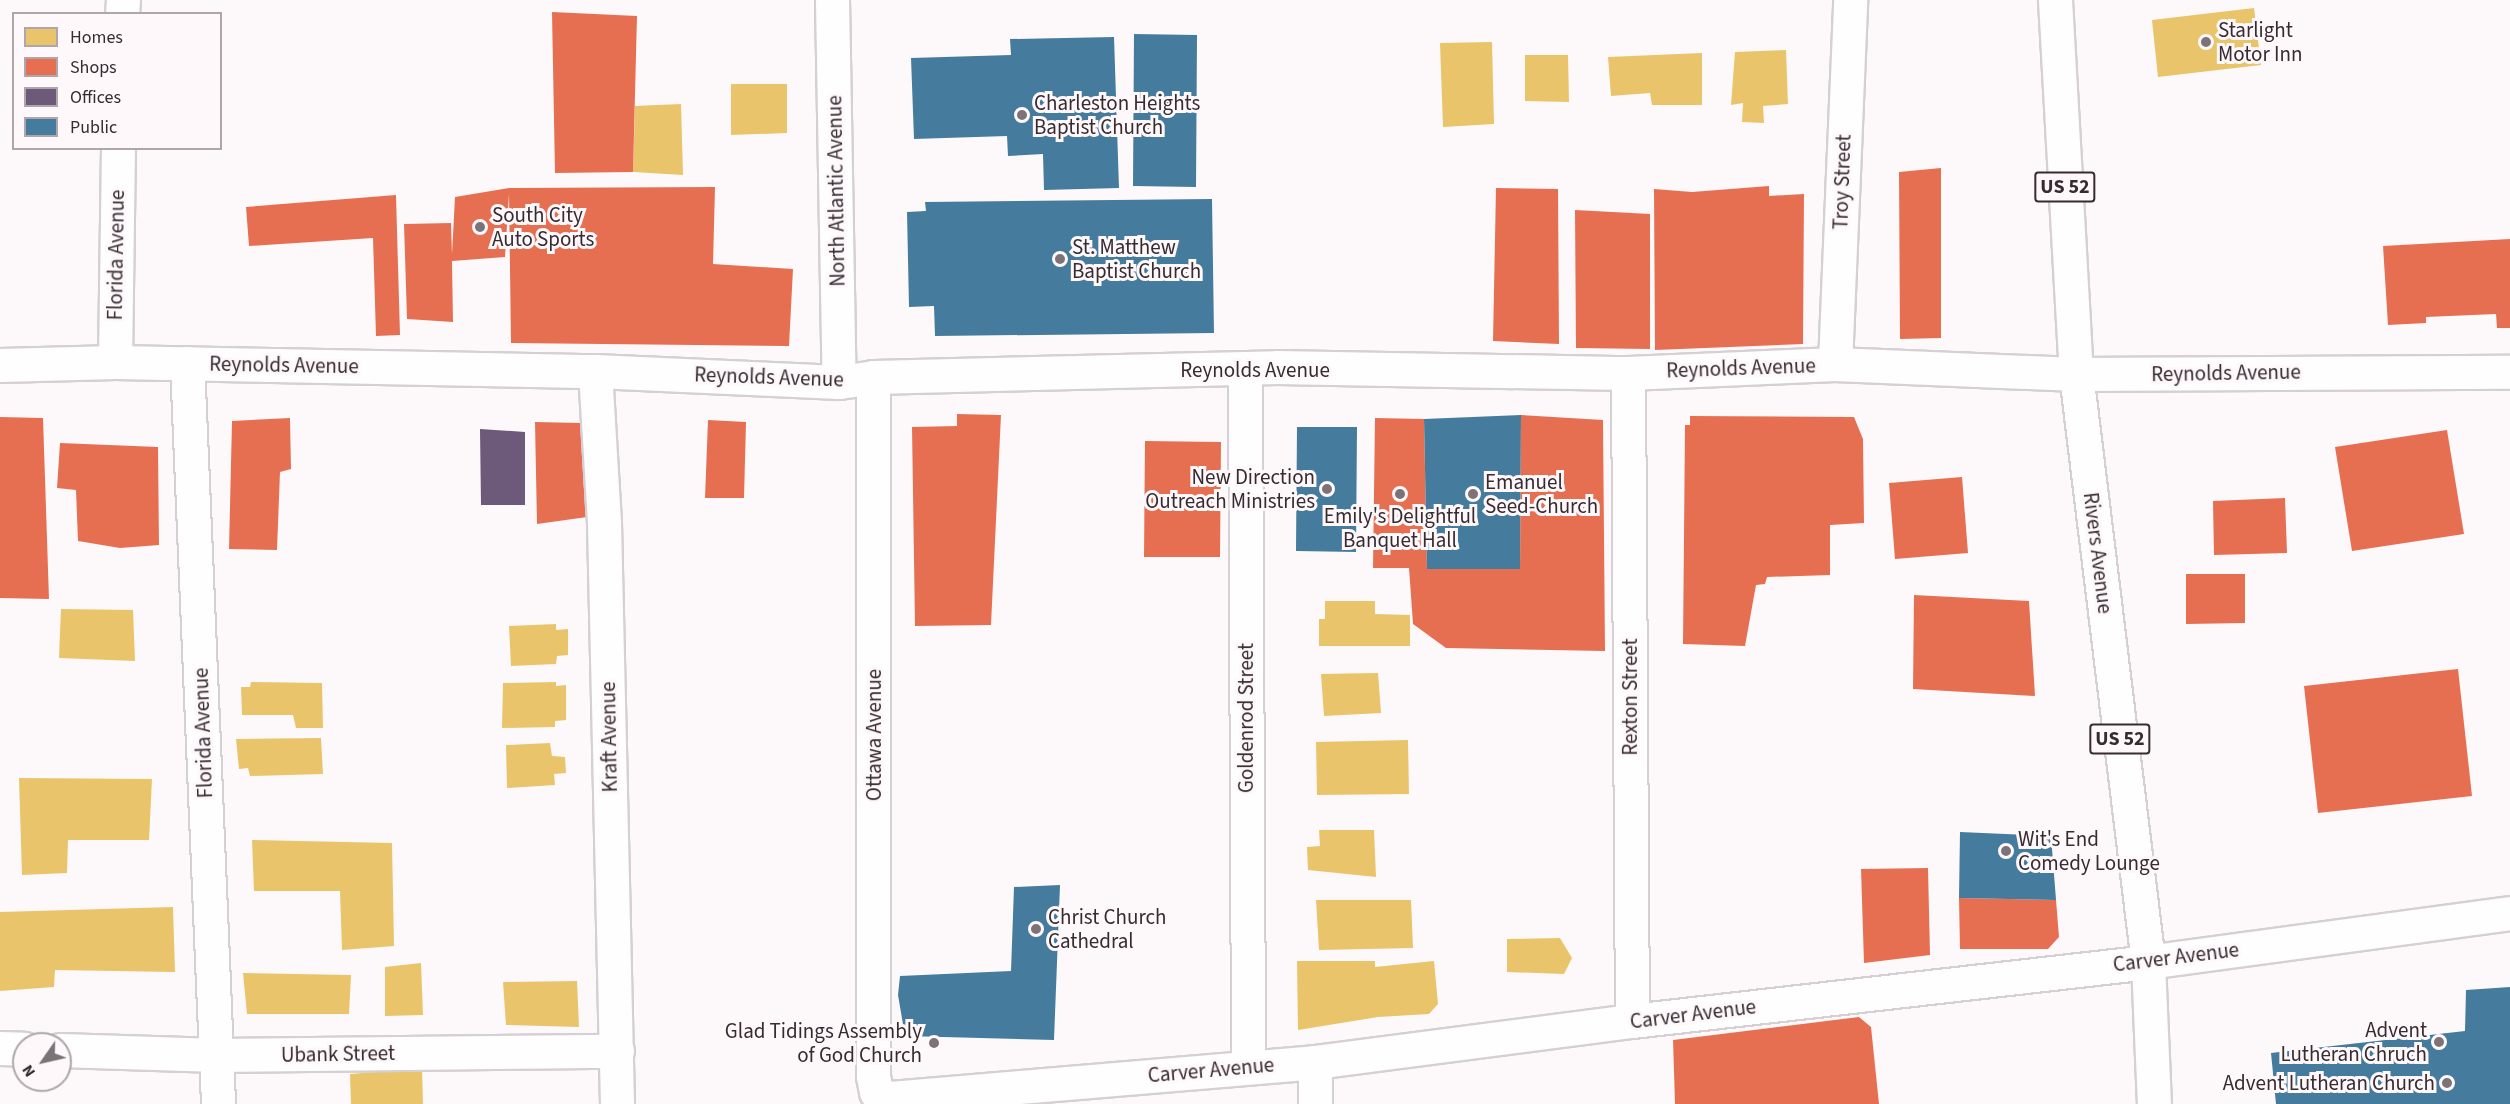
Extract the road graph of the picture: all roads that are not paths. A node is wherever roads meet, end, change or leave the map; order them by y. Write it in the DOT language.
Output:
graph roads {
  1 [pos="832,0"];
  2 [pos="1850,0"];
  3 [pos="2055,0"];
  4 [pos="118,150"];
  5 [pos="115,362"];
  6 [pos="187,363"];
  7 [pos="1835,364"];
  8 [pos="0,365"];
  9 [pos="1245,368"];
  10 [pos="595,371"];
  11 [pos="2510,372"];
  12 [pos="1628,373"];
  13 [pos="2076,374"];
  14 [pos="873,377"];
  15 [pos="839,382"];
  16 [pos="2510,914"];
  17 [pos="2148,962"];
  18 [pos="1632,1021"];
  19 [pos="72,1050"];
  20 [pos="617,1051"];
  21 [pos="217,1055"];
  22 [pos="1315,1062"];
  23 [pos="1248,1067"];
  24 [pos="876,1092"];
  25 [pos="996,1096"];
  26 [pos="218,1104"];
  27 [pos="617,1104"];
  28 [pos="1315,1104"];
  29 [pos="2154,1104"];
  1 -- 15 [label="street, North Atlantic Avenue"];
  2 -- 7 [label="street, Troy Street"];
  3 -- 13 [label="street, Rivers Avenue / US 52"];
  4 -- 5 [label="street, Florida Avenue"];
  5 -- 6 [label="street, Reynolds Avenue"];
  5 -- 8 [label="street, Reynolds Avenue"];
  6 -- 10 [label="street, Reynolds Avenue"];
  6 -- 21 [label="street, Florida Avenue"];
  7 -- 12 [label="street, Reynolds Avenue"];
  7 -- 13 [label="street, Reynolds Avenue"];
  9 -- 12 [label="street, Reynolds Avenue"];
  9 -- 14 [label="street, Reynolds Avenue"];
  9 -- 23 [label="street, Goldenrod Street"];
  10 -- 15 [label="street, Reynolds Avenue"];
  10 -- 20 [label="street, Kraft Avenue"];
  11 -- 13 [label="street, Reynolds Avenue"];
  12 -- 18 [label="street, Rexton Street"];
  13 -- 17 [label="street, Rivers Avenue / US 52"];
  14 -- 15 [label="street, Reynolds Avenue"];
  14 -- 24 [label="street, Ottawa Avenue"];
  16 -- 17 [label="street, Carver Avenue"];
  17 -- 18 [label="street, Carver Avenue"];
  17 -- 29 [label="street, Rivers Avenue / US 52"];
  18 -- 22 [label="street, Carver Avenue"];
  19 -- 21 [label="street, Ubank Street"];
  20 -- 21 [label="street, Ubank Street"];
  20 -- 27 [label="street, Kraft Avenue"];
  21 -- 26 [label="street, Florida Avenue"];
  22 -- 23 [label="street, Carver Avenue"];
  22 -- 28 [label="street"];
  23 -- 25 [label="street, Carver Avenue"];
  24 -- 25 [label="street, Carver Avenue"];
}
